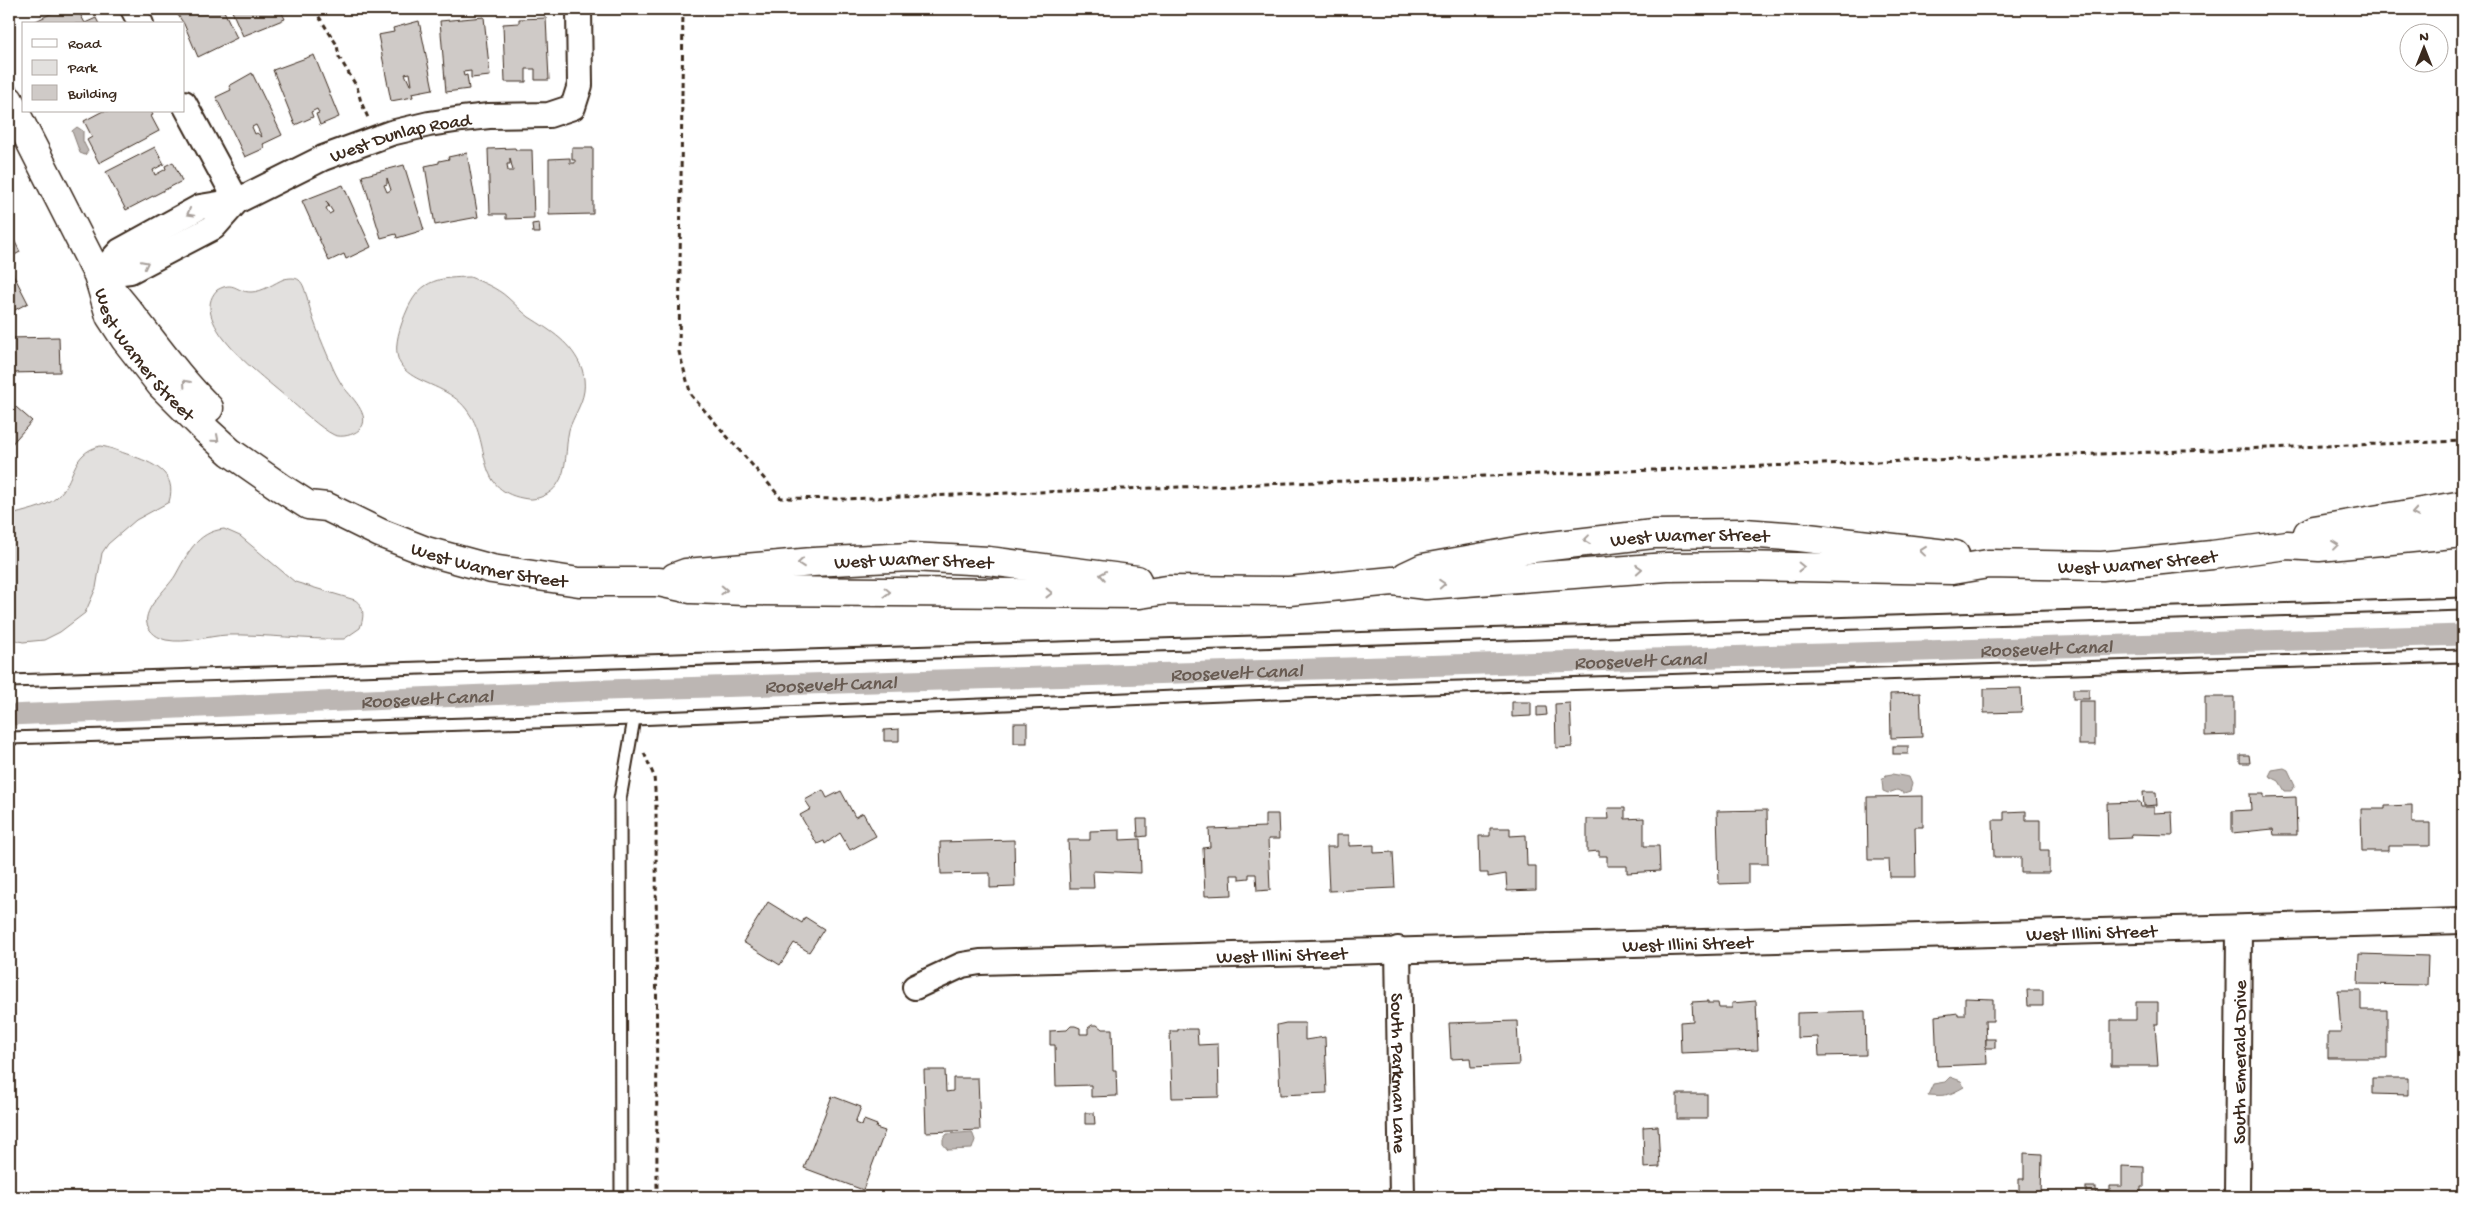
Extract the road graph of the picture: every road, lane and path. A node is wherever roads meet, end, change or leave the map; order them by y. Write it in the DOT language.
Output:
graph roads {
  1 [pos="133,9"];
  2 [pos="314,9"];
  3 [pos="579,9"];
  4 [pos="683,9"];
  5 [pos="140,22"];
  6 [pos="9,100"];
  7 [pos="185,105"];
  8 [pos="371,125"];
  9 [pos="237,201"];
  10 [pos="98,275"];
  11 [pos="2463,442"];
  12 [pos="2463,505"];
  13 [pos="2463,533"];
  14 [pos="2287,545"];
  15 [pos="2463,604"];
  16 [pos="2463,656"];
  17 [pos="9,681"];
  18 [pos="634,719"];
  19 [pos="9,738"];
  20 [pos="2463,921"];
  21 [pos="2239,928"];
  22 [pos="1398,949"];
  23 [pos="915,987"];
  24 [pos="621,1197"];
  25 [pos="657,1197"];
  26 [pos="1402,1197"];
  27 [pos="2237,1197"];
  1 -- 5 [label="street"];
  2 -- 8 [label="path"];
  3 -- 9 [label="street, West Dunlap Road"];
  4 -- 11 [label="path"];
  6 -- 10 [label="street, West Warner Street"];
  7 -- 9 [label="street"];
  9 -- 10 [label="street, West Dunlap Road"];
  10 -- 14 [label="street, West Warner Street"];
  12 -- 14 [label="street, West Warner Street, one-way"];
  14 -- 13 [label="street, West Warner Street, one-way"];
  15 -- 17 [label="lane"];
  16 -- 18 [label="lane"];
  18 -- 19 [label="lane"];
  18 -- 24 [label="lane"];
  18 -- 25 [label="path"];
  20 -- 21 [label="street, West Illini Street"];
  21 -- 22 [label="street, West Illini Street"];
  21 -- 27 [label="street, South Emerald Drive"];
  22 -- 23 [label="street, West Illini Street"];
  22 -- 26 [label="street, South Parkman Lane"];
}
